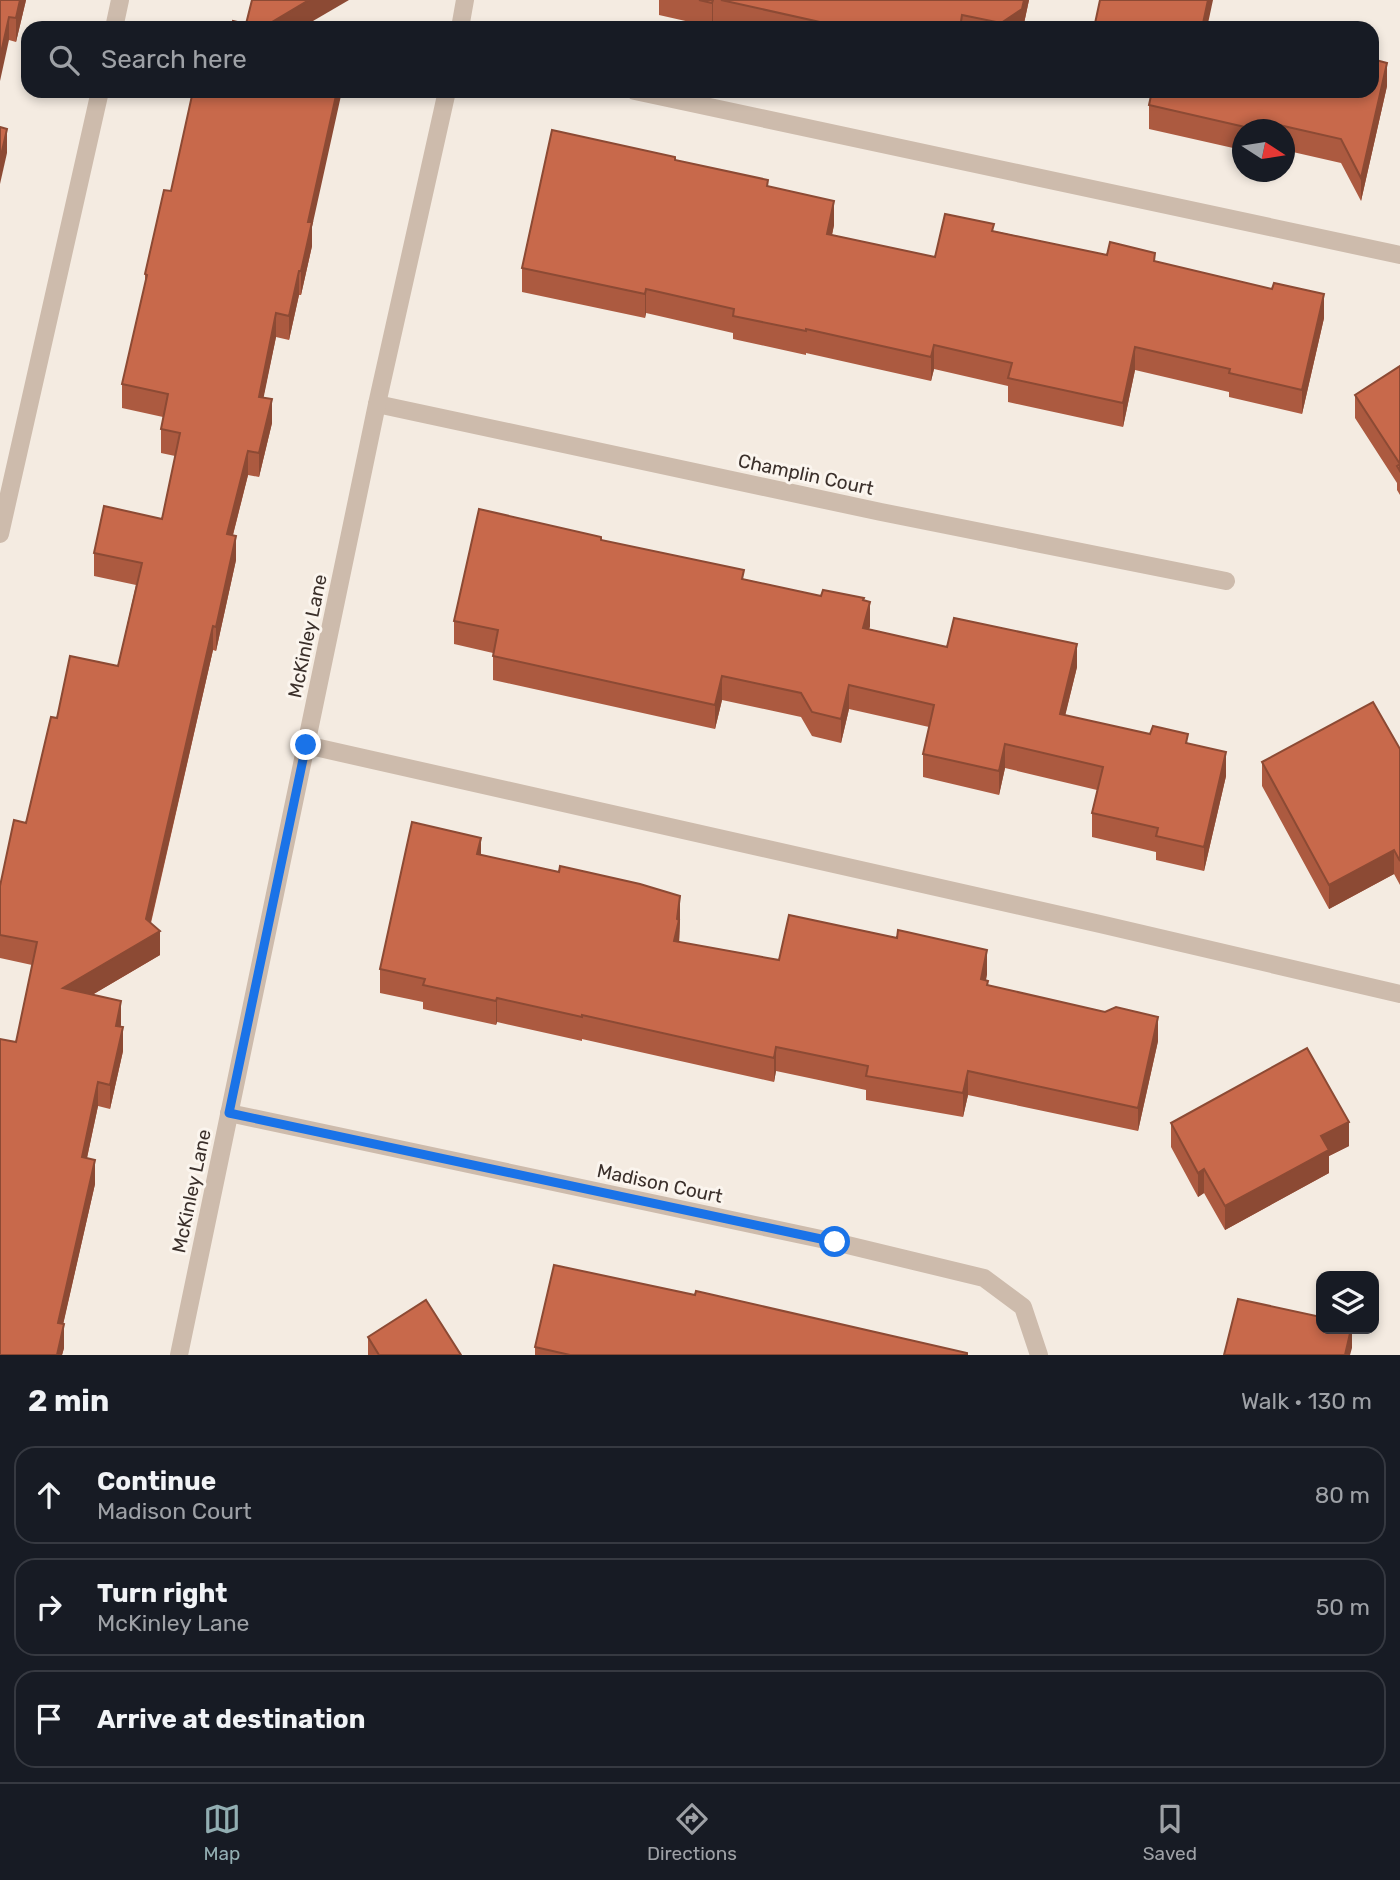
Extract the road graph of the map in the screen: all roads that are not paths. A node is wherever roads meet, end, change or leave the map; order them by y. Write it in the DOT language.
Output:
graph roads {
  1 [pos="120,0"];
  2 [pos="465,0"];
  3 [pos="116,21"];
  4 [pos="461,21"];
  5 [pos="98,98"];
  6 [pos="445,98"];
  7 [pos="667,98"];
  8 [pos="1400,256"];
  9 [pos="377,404"];
  10 [pos="0,534"];
  11 [pos="1226,581"];
  12 [pos="306,745"];
  13 [pos="1400,994"];
  14 [pos="229,1113"];
  15 [pos="178,1355"];
  16 [pos="1040,1355"];
  1 -- 3 [label="street"];
  2 -- 4 [label="street"];
  5 -- 10 [label="street"];
  6 -- 9 [label="street, McKinley Lane"];
  7 -- 8 [label="street"];
  9 -- 11 [label="street, Champlin Court"];
  9 -- 12 [label="street, McKinley Lane"];
  12 -- 13 [label="street"];
  12 -- 14 [label="street, McKinley Lane"];
  14 -- 15 [label="street, McKinley Lane"];
  14 -- 16 [label="street, Madison Court"];
}
